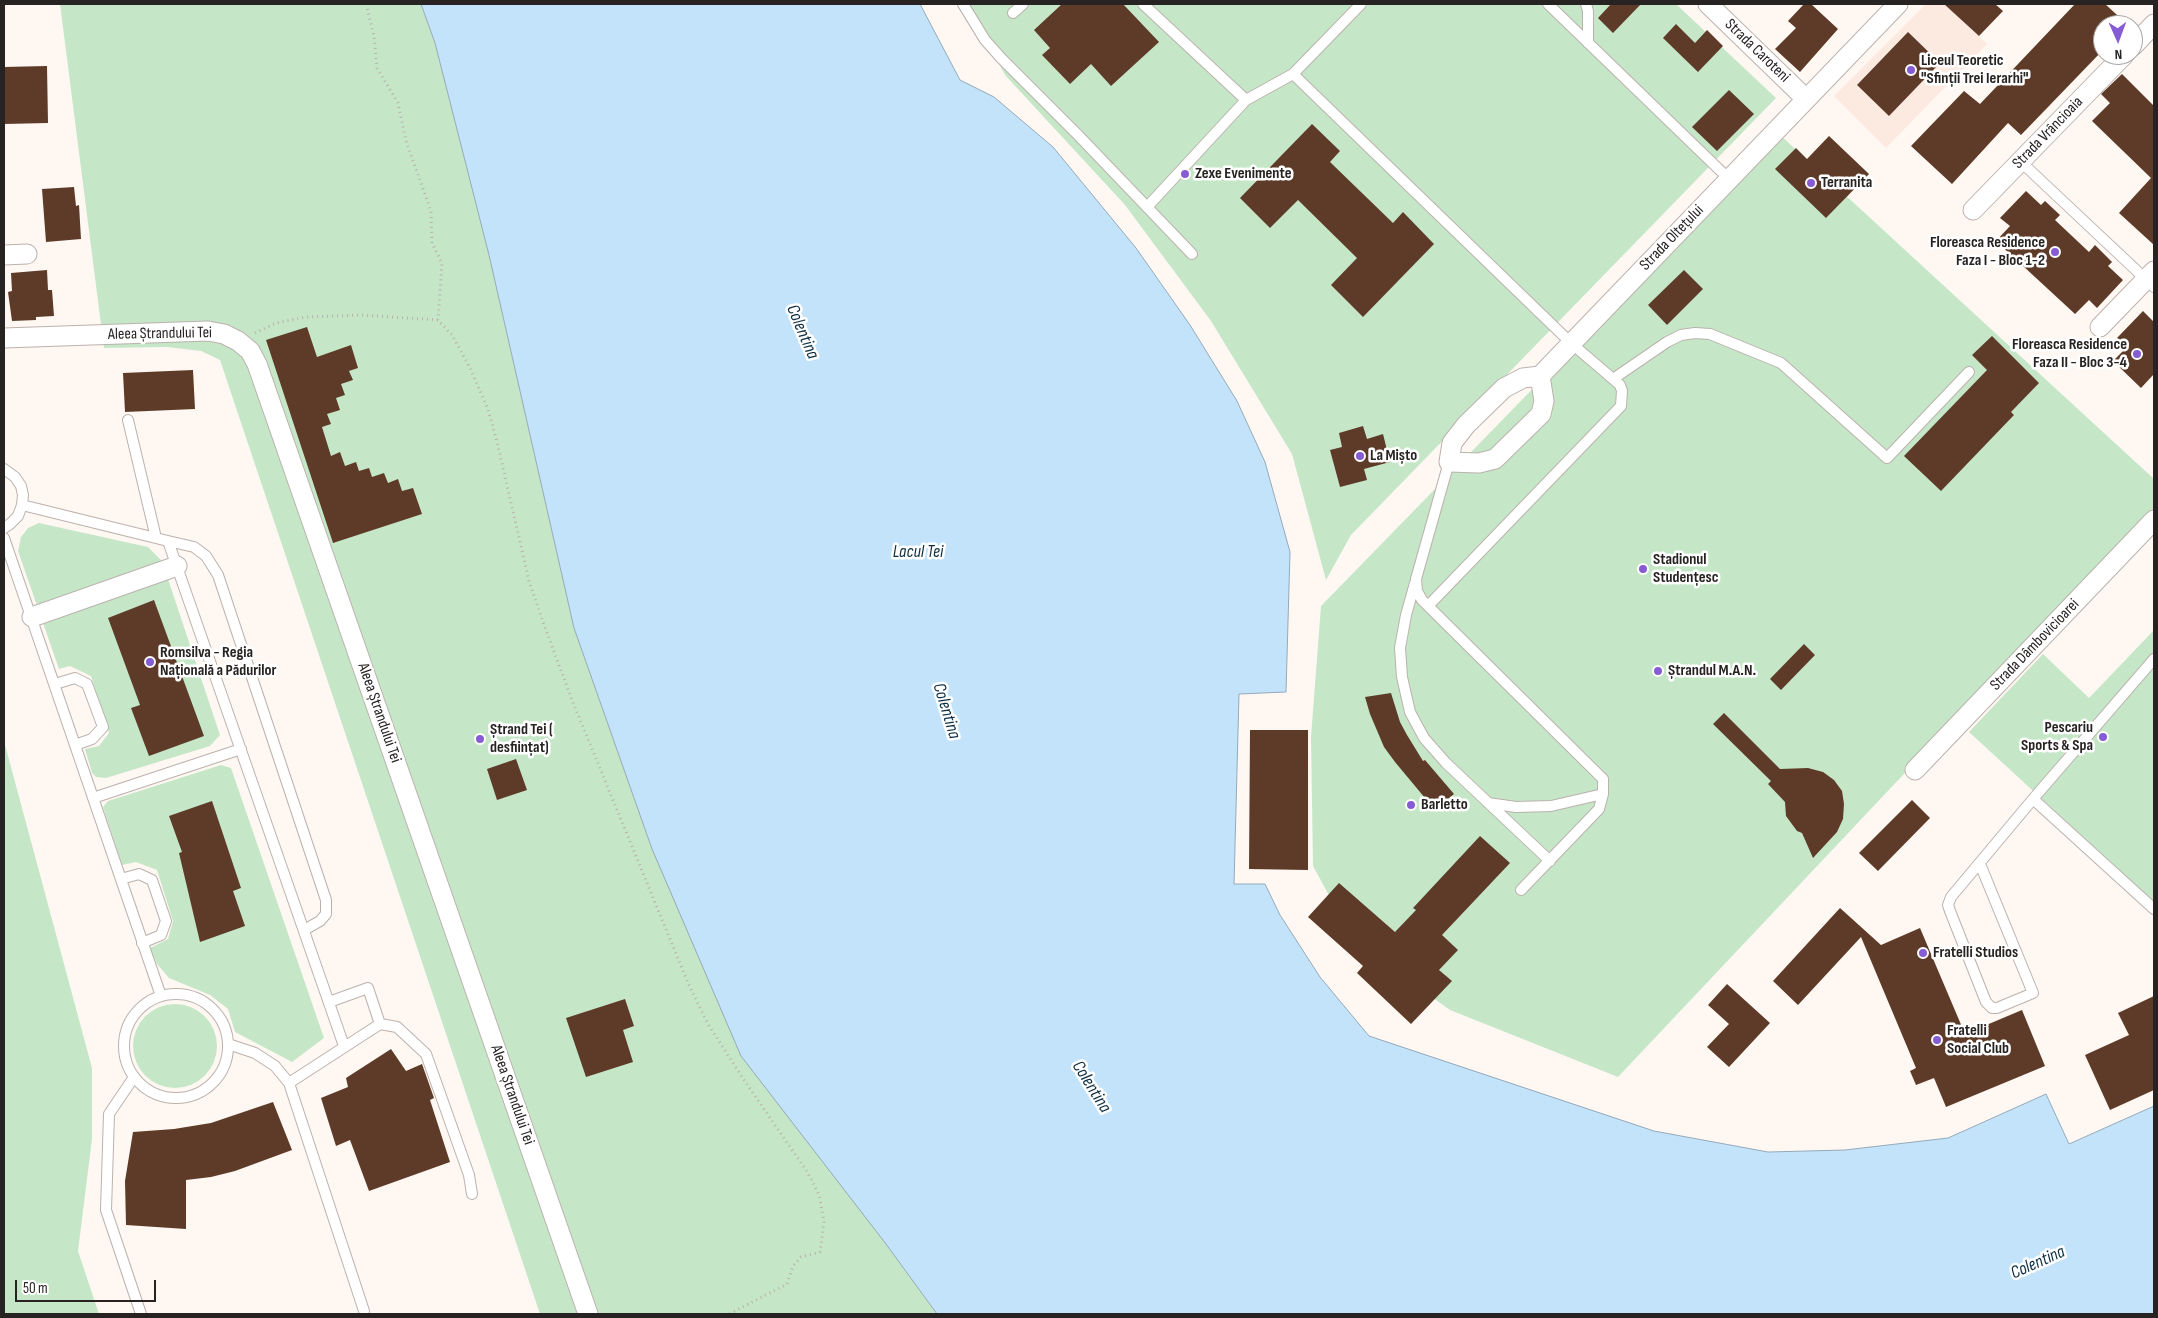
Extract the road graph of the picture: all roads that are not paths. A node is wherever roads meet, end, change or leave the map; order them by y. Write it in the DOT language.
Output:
graph roads {
  1 [pos="963,4"];
  2 [pos="1023,4"];
  3 [pos="1143,4"];
  4 [pos="1361,4"];
  5 [pos="1548,4"];
  6 [pos="1586,4"];
  7 [pos="1708,4"];
  8 [pos="1898,4"];
  9 [pos="1014,14"];
  10 [pos="2154,24"];
  11 [pos="2143,36"];
  12 [pos="1588,43"];
  13 [pos="2114,65"];
  14 [pos="1293,74"];
  15 [pos="1806,99"];
  16 [pos="1246,100"];
  17 [pos="2020,161"];
  18 [pos="1729,178"];
  19 [pos="1148,206"];
  20 [pos="1972,210"];
  21 [pos="27,254"];
  22 [pos="1192,254"];
  23 [pos="4,255"];
  24 [pos="2152,279"];
  25 [pos="2100,328"];
  26 [pos="4,338"];
  27 [pos="1571,344"];
  28 [pos="1969,372"];
  29 [pos="1540,376"];
  30 [pos="1613,379"];
  31 [pos="128,420"];
  32 [pos="1449,462"];
  33 [pos="4,469"];
  34 [pos="22,505"];
  35 [pos="2154,520"];
  36 [pos="4,528"];
  37 [pos="4,538"];
  38 [pos="156,538"];
  39 [pos="168,540"];
  40 [pos="177,566"];
  41 [pos="1416,579"];
  42 [pos="1428,606"];
  43 [pos="32,617"];
  44 [pos="2154,659"];
  45 [pos="55,684"];
  46 [pos="75,746"];
  47 [pos="241,749"];
  48 [pos="1915,770"];
  49 [pos="1603,794"];
  50 [pos="93,798"];
  51 [pos="2032,799"];
  52 [pos="1488,803"];
  53 [pos="1550,860"];
  54 [pos="1980,864"];
  55 [pos="121,880"];
  56 [pos="1521,890"];
  57 [pos="2154,909"];
  58 [pos="304,930"];
  59 [pos="142,943"];
  60 [pos="161,996"];
  61 [pos="329,1002"];
  62 [pos="380,1024"];
  63 [pos="228,1044"];
  64 [pos="344,1046"];
  65 [pos="134,1077"];
  66 [pos="289,1083"];
  67 [pos="472,1194"];
  68 [pos="364,1311"];
  69 [pos="141,1314"];
  70 [pos="588,1314"];
  1 -- 19 [label="lane"];
  2 -- 9 [label="lane"];
  3 -- 16 [label="lane"];
  4 -- 14 [label="lane"];
  5 -- 12 [label="lane"];
  6 -- 12 [label="lane"];
  7 -- 15 [label="street, Strada Caroteni"];
  8 -- 15 [label="street, Strada Oltețului"];
  10 -- 11 [label="street"];
  12 -- 18 [label="lane"];
  13 -- 17 [label="street, Strada Vrâncioaia"];
  14 -- 16 [label="lane"];
  14 -- 27 [label="lane"];
  15 -- 18 [label="street, Strada Oltețului"];
  16 -- 19 [label="lane"];
  17 -- 20 [label="street, Strada Vrâncioaia"];
  17 -- 24 [label="lane"];
  18 -- 27 [label="street, Strada Oltețului"];
  19 -- 22 [label="lane"];
  21 -- 23 [label="street"];
  24 -- 25 [label="street"];
  26 -- 70 [label="street, Aleea Ștrandului Tei"];
  27 -- 29 [label="street, Strada Oltețului"];
  27 -- 30 [label="lane"];
  28 -- 30 [label="lane"];
  29 -- 32 [label="street"];
  29 -- 32 [label="street"];
  30 -- 42 [label="lane"];
  31 -- 38 [label="lane"];
  32 -- 41 [label="lane"];
  33 -- 34 [label="lane"];
  34 -- 36 [label="lane"];
  34 -- 38 [label="lane"];
  35 -- 48 [label="street, Strada Dâmbovicioarei"];
  37 -- 43 [label="lane"];
  38 -- 39 [label="lane"];
  39 -- 40 [label="lane"];
  39 -- 58 [label="lane"];
  40 -- 43 [label="street"];
  40 -- 47 [label="lane"];
  41 -- 42 [label="lane"];
  41 -- 52 [label="lane"];
  42 -- 49 [label="lane"];
  43 -- 45 [label="lane"];
  44 -- 51 [label="lane"];
  45 -- 46 [label="lane"];
  45 -- 46 [label="lane"];
  46 -- 50 [label="lane"];
  47 -- 50 [label="lane"];
  47 -- 58 [label="lane"];
  49 -- 52 [label="lane"];
  49 -- 53 [label="lane"];
  50 -- 55 [label="lane"];
  51 -- 54 [label="lane"];
  51 -- 57 [label="lane"];
  52 -- 53 [label="lane"];
  53 -- 56 [label="lane"];
  54 -- 54 [label="lane"];
  55 -- 59 [label="lane"];
  55 -- 59 [label="lane"];
  58 -- 61 [label="lane"];
  59 -- 60 [label="lane"];
  60 -- 63 [label="lane"];
  60 -- 65 [label="lane"];
  61 -- 62 [label="lane"];
  61 -- 64 [label="lane"];
  62 -- 64 [label="lane"];
  62 -- 67 [label="lane"];
  63 -- 65 [label="lane"];
  63 -- 66 [label="lane"];
  64 -- 66 [label="lane"];
  65 -- 69 [label="lane"];
  66 -- 68 [label="lane"];
}
